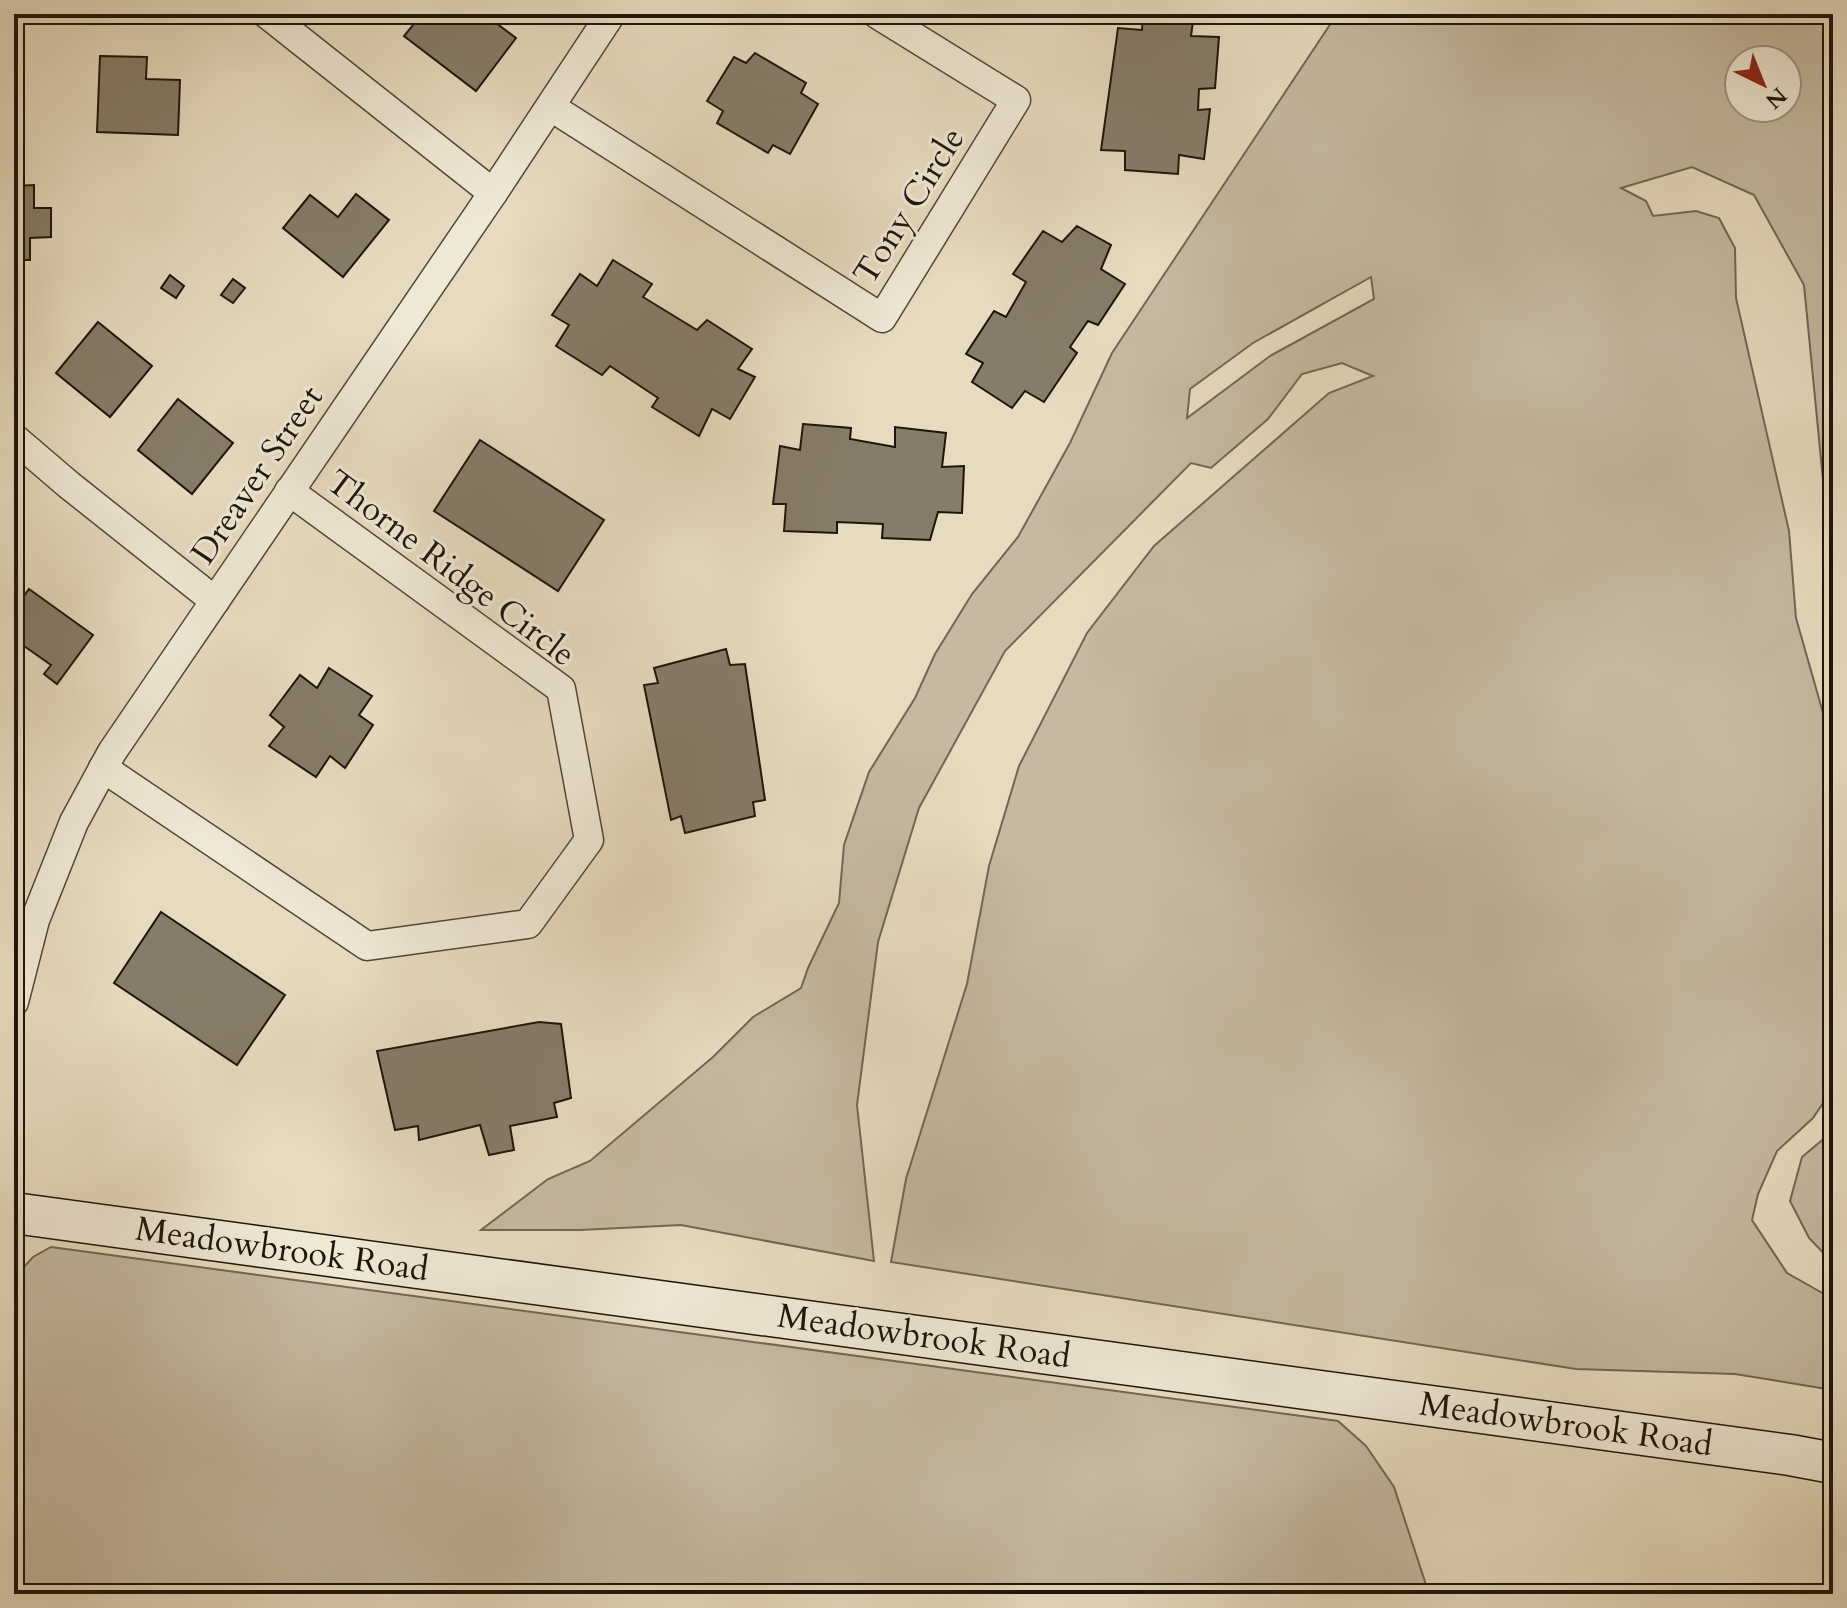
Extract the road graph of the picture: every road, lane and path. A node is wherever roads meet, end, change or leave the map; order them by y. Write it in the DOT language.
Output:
graph roads {
  1 [pos="267,14"];
  2 [pos="611,14"];
  3 [pos="877,14"];
  4 [pos="551,107"];
  5 [pos="493,193"];
  6 [pos="14,438"];
  7 [pos="289,491"];
  8 [pos="215,601"];
  9 [pos="103,768"];
  10 [pos="22,937"];
  11 [pos="14,1002"];
  12 [pos="14,1213"];
  13 [pos="1833,1463"];
  1 -- 5 [label="street"];
  2 -- 4 [label="street, Dreaver Street"];
  3 -- 4 [label="street, Tony Circle"];
  4 -- 5 [label="street, Dreaver Street"];
  5 -- 7 [label="street, Dreaver Street"];
  6 -- 8 [label="street"];
  7 -- 8 [label="street, Dreaver Street"];
  7 -- 9 [label="street, Thorne Ridge Circle"];
  8 -- 9 [label="street, Dreaver Street"];
  9 -- 10 [label="street, Dreaver Street"];
  10 -- 11 [label="street, Dreaver Street"];
  12 -- 13 [label="street, Meadowbrook Road"];
}
